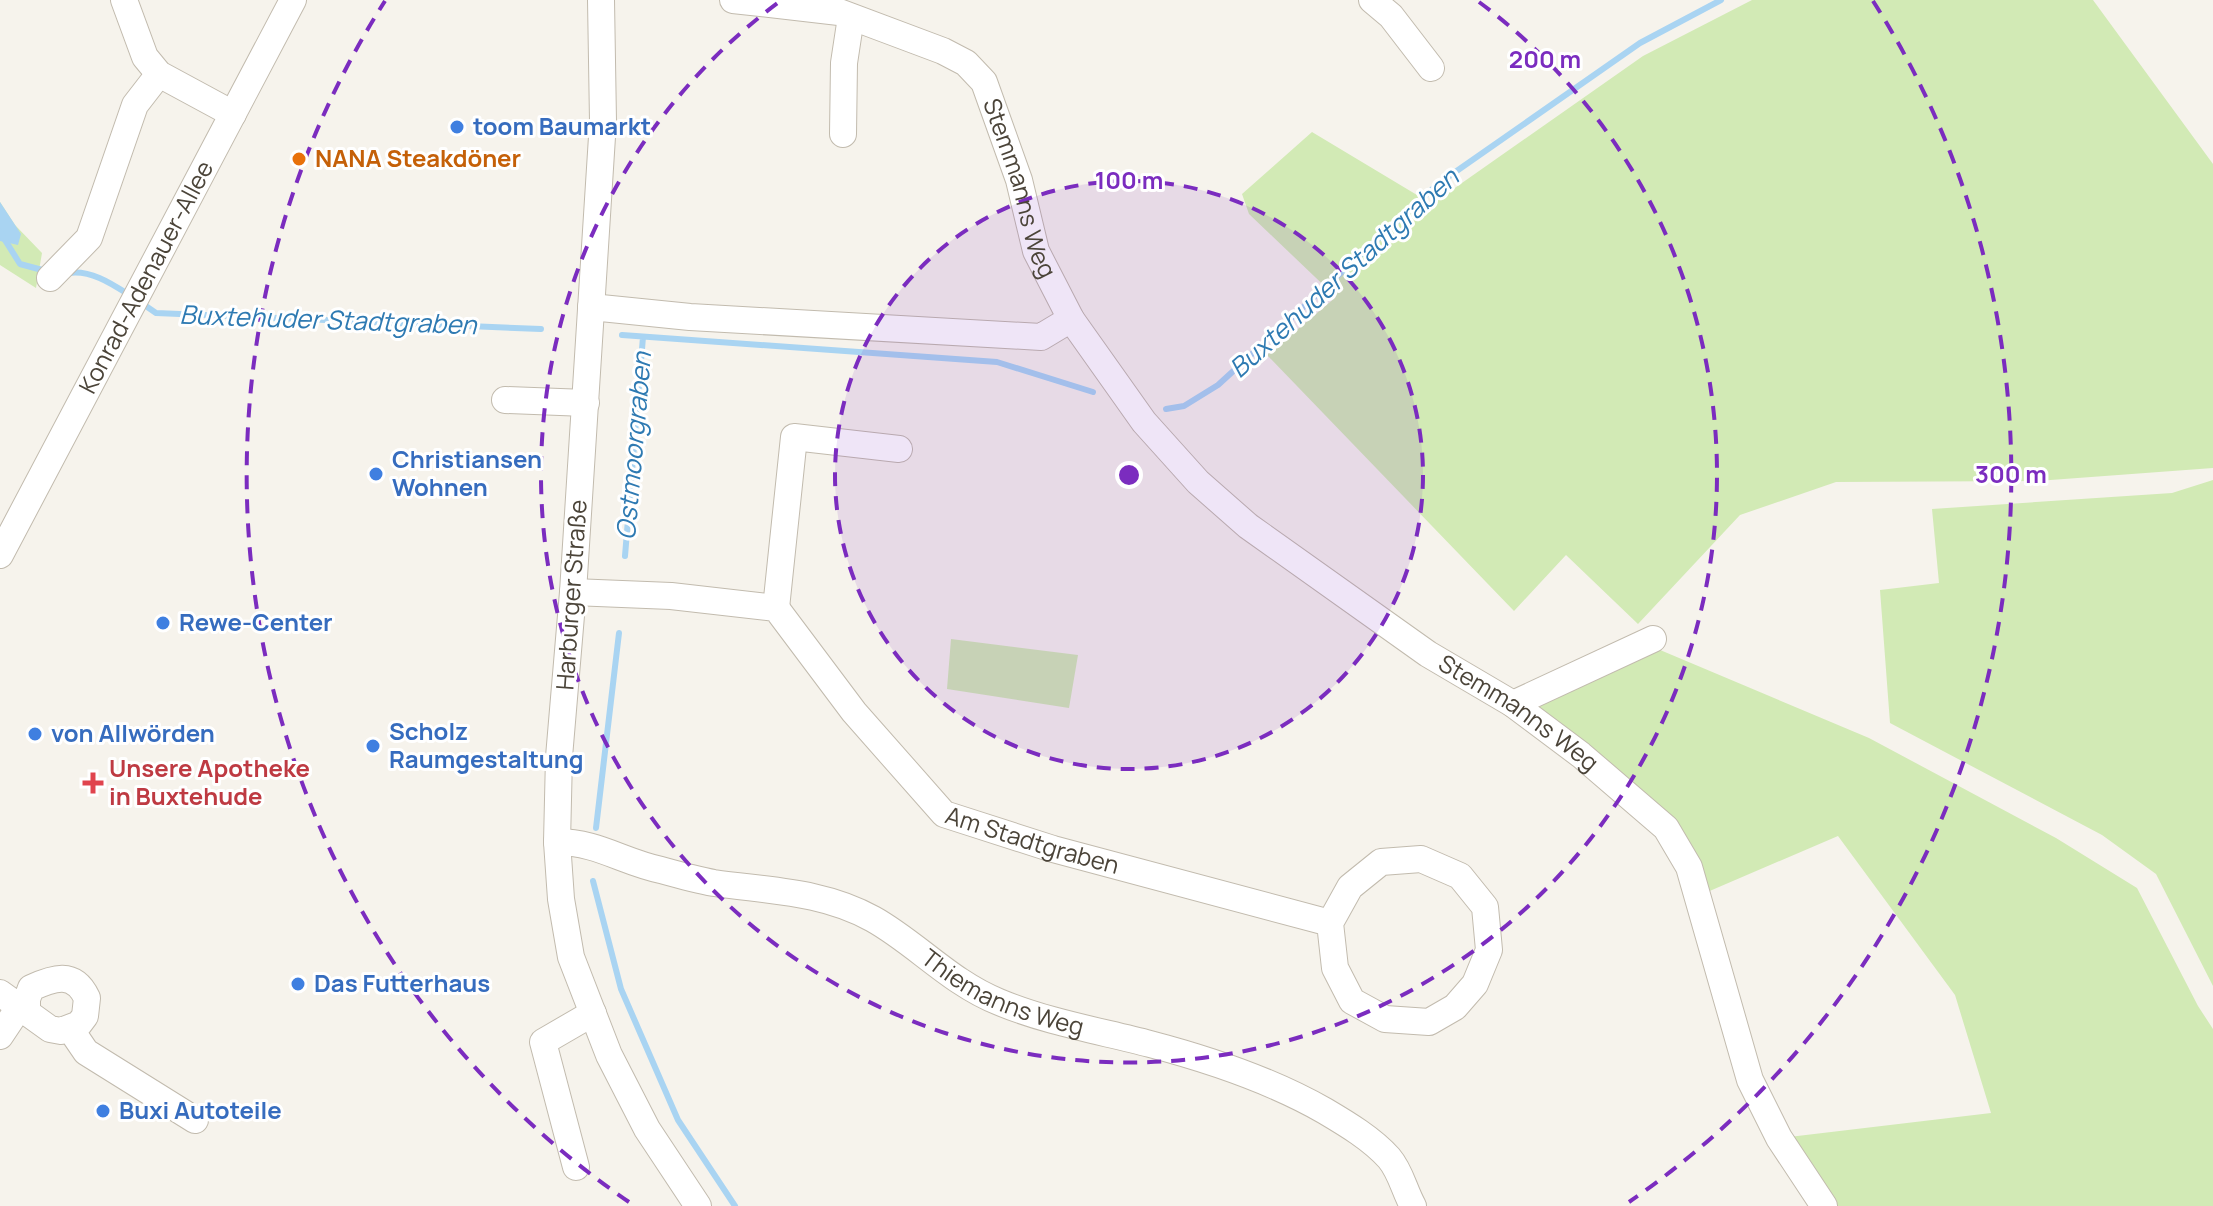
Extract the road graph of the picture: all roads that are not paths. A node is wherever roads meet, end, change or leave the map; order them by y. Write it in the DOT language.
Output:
graph roads {
  1 [pos="124,0"];
  2 [pos="293,0"];
  3 [pos="601,0"];
  4 [pos="733,0"];
  5 [pos="1372,0"];
  6 [pos="851,17"];
  7 [pos="1431,68"];
  8 [pos="159,74"];
  9 [pos="233,114"];
  10 [pos="843,134"];
  11 [pos="56,271"];
  12 [pos="591,307"];
  13 [pos="1071,319"];
  14 [pos="505,400"];
  15 [pos="586,403"];
  16 [pos="899,449"];
  17 [pos="0,555"];
  18 [pos="573,592"];
  19 [pos="776,608"];
  20 [pos="1653,639"];
  21 [pos="1513,704"];
  22 [pos="557,842"];
  23 [pos="1330,923"];
  24 [pos="16,998"];
  25 [pos="593,1013"];
  26 [pos="71,1030"];
  27 [pos="0,1036"];
  28 [pos="195,1120"];
  29 [pos="576,1167"];
  30 [pos="698,1206"];
  31 [pos="1413,1206"];
  32 [pos="1824,1206"];
  1 -- 8 [label="street"];
  2 -- 9 [label="street, Konrad-Adenauer-Allee"];
  3 -- 12 [label="street, Harburger Straße"];
  4 -- 6 [label="street, Stemmanns Weg"];
  5 -- 7 [label="street"];
  6 -- 10 [label="street"];
  6 -- 13 [label="street, Stemmanns Weg"];
  8 -- 9 [label="street"];
  8 -- 11 [label="street"];
  9 -- 17 [label="street, Konrad-Adenauer-Allee"];
  12 -- 13 [label="street"];
  12 -- 15 [label="street, Harburger Straße"];
  13 -- 21 [label="street, Stemmanns Weg"];
  14 -- 15 [label="street"];
  15 -- 18 [label="street, Harburger Straße"];
  16 -- 19 [label="street"];
  18 -- 19 [label="street"];
  18 -- 22 [label="street, Harburger Straße"];
  19 -- 23 [label="street, Am Stadtgraben"];
  20 -- 21 [label="street"];
  21 -- 32 [label="street, Stemmanns Weg"];
  22 -- 25 [label="street, Harburger Straße"];
  22 -- 31 [label="street, Thiemanns Weg"];
  23 -- 23 [label="street"];
  24 -- 26 [label="street"];
  24 -- 26 [label="street"];
  24 -- 27 [label="street"];
  25 -- 29 [label="street"];
  25 -- 30 [label="street, Harburger Straße"];
  26 -- 28 [label="street"];
}
